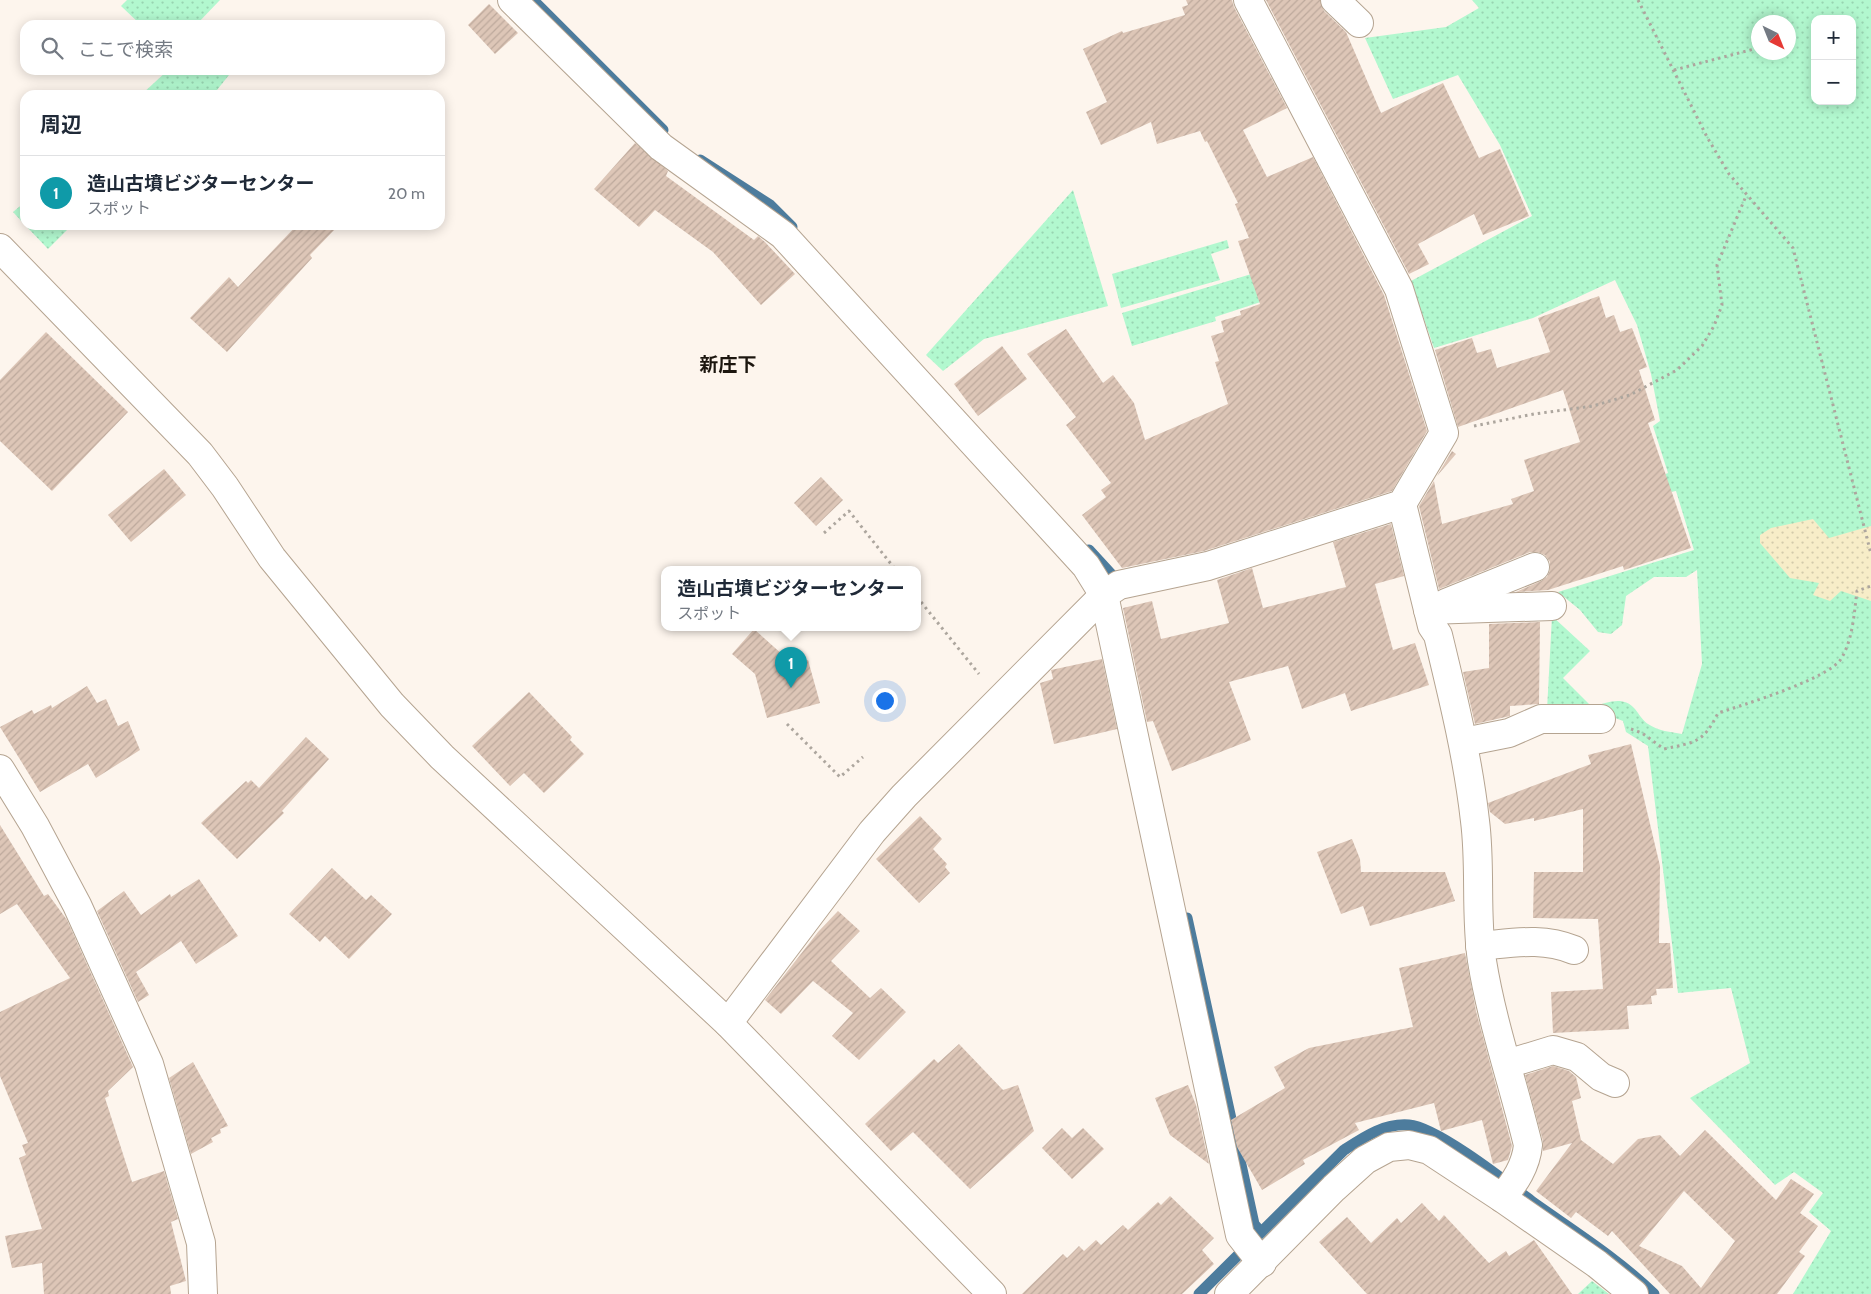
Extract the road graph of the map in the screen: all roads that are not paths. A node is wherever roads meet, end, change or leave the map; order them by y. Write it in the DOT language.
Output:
graph roads {
  1 [pos="512,0"];
  2 [pos="1248,0"];
  3 [pos="1335,0"];
  4 [pos="1359,23"];
  5 [pos="0,248"];
  6 [pos="1402,504"];
  7 [pos="1534,567"];
  8 [pos="1111,590"];
  9 [pos="1552,606"];
  10 [pos="1428,610"];
  11 [pos="1602,719"];
  12 [pos="1464,742"];
  13 [pos="0,769"];
  14 [pos="1480,946"];
  15 [pos="1574,950"];
  16 [pos="728,1024"];
  17 [pos="1507,1064"];
  18 [pos="1616,1083"];
  19 [pos="1509,1189"];
  20 [pos="1252,1251"];
  21 [pos="203,1294"];
  22 [pos="992,1294"];
  23 [pos="1230,1294"];
  24 [pos="1634,1294"];
  1 -- 8 [label="street"];
  2 -- 6 [label="street"];
  3 -- 4 [label="street"];
  5 -- 16 [label="street"];
  6 -- 8 [label="street"];
  6 -- 10 [label="street"];
  7 -- 10 [label="street"];
  8 -- 16 [label="street"];
  8 -- 20 [label="street"];
  9 -- 10 [label="street"];
  10 -- 12 [label="street"];
  11 -- 12 [label="street"];
  12 -- 14 [label="street"];
  13 -- 21 [label="street"];
  14 -- 15 [label="street"];
  14 -- 17 [label="street"];
  16 -- 22 [label="street"];
  17 -- 18 [label="street"];
  17 -- 19 [label="street"];
  19 -- 20 [label="street"];
  19 -- 24 [label="street"];
  20 -- 23 [label="street"];
}
